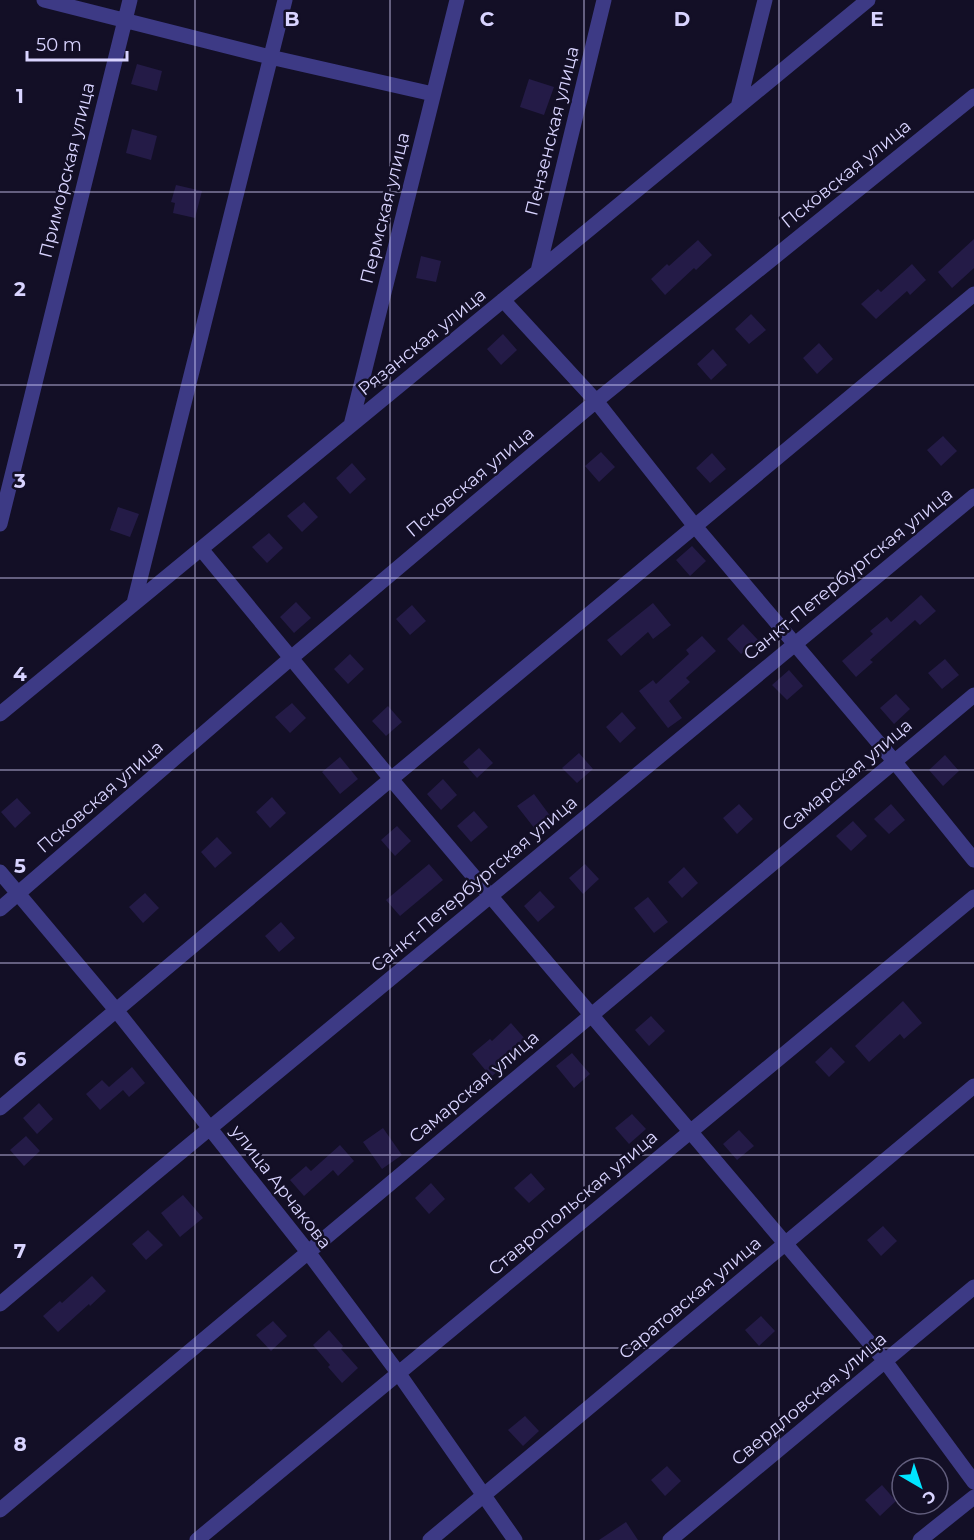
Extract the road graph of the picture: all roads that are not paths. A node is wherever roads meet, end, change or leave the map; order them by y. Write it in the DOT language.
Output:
graph roads {
  1 [pos="44,0"];
  2 [pos="129,0"];
  3 [pos="285,0"];
  4 [pos="457,0"];
  5 [pos="604,0"];
  6 [pos="765,0"];
  7 [pos="868,0"];
  8 [pos="124,20"];
  9 [pos="270,57"];
  10 [pos="433,94"];
  11 [pos="974,96"];
  12 [pos="738,107"];
  13 [pos="538,271"];
  14 [pos="974,294"];
  15 [pos="503,300"];
  16 [pos="597,401"];
  17 [pos="351,425"];
  18 [pos="974,496"];
  19 [pos="0,524"];
  20 [pos="694,525"];
  21 [pos="201,549"];
  22 [pos="134,603"];
  23 [pos="794,643"];
  24 [pos="291,658"];
  25 [pos="974,695"];
  26 [pos="0,714"];
  27 [pos="894,760"];
  28 [pos="391,778"];
  29 [pos="974,860"];
  30 [pos="0,872"];
  31 [pos="18,893"];
  32 [pos="490,896"];
  33 [pos="974,897"];
  34 [pos="0,909"];
  35 [pos="116,1010"];
  36 [pos="590,1015"];
  37 [pos="974,1086"];
  38 [pos="0,1108"];
  39 [pos="209,1128"];
  40 [pos="689,1132"];
  41 [pos="785,1244"];
  42 [pos="308,1252"];
  43 [pos="974,1287"];
  44 [pos="0,1304"];
  45 [pos="885,1361"];
  46 [pos="399,1374"];
  47 [pos="974,1482"];
  48 [pos="483,1496"];
  49 [pos="974,1497"];
  50 [pos="0,1510"];
  51 [pos="197,1540"];
  52 [pos="430,1540"];
  53 [pos="515,1540"];
  54 [pos="670,1540"];
  55 [pos="920,1540"];
  1 -- 8 [label="street"];
  2 -- 8 [label="street, Приморская улица"];
  3 -- 9 [label="street"];
  4 -- 10 [label="street, Пермская улица"];
  5 -- 13 [label="street, Пензенская улица"];
  6 -- 12 [label="street"];
  7 -- 12 [label="street, Рязанская улица"];
  8 -- 9 [label="street"];
  8 -- 19 [label="street, Приморская улица"];
  9 -- 10 [label="street"];
  9 -- 22 [label="street"];
  10 -- 17 [label="street, Пермская улица"];
  11 -- 16 [label="street, Псковская улица"];
  12 -- 13 [label="street, Рязанская улица"];
  13 -- 15 [label="street, Рязанская улица"];
  14 -- 20 [label="street"];
  15 -- 16 [label="street"];
  15 -- 17 [label="street, Рязанская улица"];
  16 -- 20 [label="street"];
  16 -- 24 [label="street, Псковская улица"];
  17 -- 21 [label="street, Рязанская улица"];
  18 -- 23 [label="street, Санкт-Петербургская улица"];
  20 -- 23 [label="street"];
  20 -- 28 [label="street"];
  21 -- 22 [label="street, Рязанская улица"];
  21 -- 24 [label="street"];
  22 -- 26 [label="street, Рязанская улица"];
  23 -- 27 [label="street"];
  23 -- 32 [label="street, Санкт-Петербургская улица"];
  24 -- 28 [label="street"];
  24 -- 31 [label="street, Псковская улица"];
  25 -- 27 [label="street, Самарская улица"];
  27 -- 29 [label="street"];
  27 -- 36 [label="street, Самарская улица"];
  28 -- 32 [label="street"];
  28 -- 35 [label="street"];
  30 -- 31 [label="street, улица Арчакова"];
  31 -- 34 [label="street, Псковская улица"];
  31 -- 35 [label="street, улица Арчакова"];
  32 -- 36 [label="street"];
  32 -- 39 [label="street, Санкт-Петербургская улица"];
  33 -- 40 [label="street, Ставропольская улица"];
  35 -- 38 [label="street"];
  35 -- 39 [label="street, улица Арчакова"];
  36 -- 40 [label="street"];
  36 -- 42 [label="street, Самарская улица"];
  37 -- 41 [label="street, Саратовская улица"];
  39 -- 42 [label="street, улица Арчакова"];
  39 -- 44 [label="street, Санкт-Петербургская улица"];
  40 -- 41 [label="street"];
  40 -- 46 [label="street, Ставропольская улица"];
  41 -- 45 [label="street"];
  41 -- 48 [label="street, Саратовская улица"];
  42 -- 46 [label="street, улица Арчакова"];
  42 -- 50 [label="street, Самарская улица"];
  43 -- 45 [label="street, Свердловская улица"];
  45 -- 47 [label="street"];
  45 -- 54 [label="street, Свердловская улица"];
  46 -- 48 [label="street, улица Арчакова"];
  46 -- 51 [label="street, Ставропольская улица"];
  48 -- 52 [label="street, Саратовская улица"];
  48 -- 53 [label="street, улица Арчакова"];
  49 -- 55 [label="street"];
}
